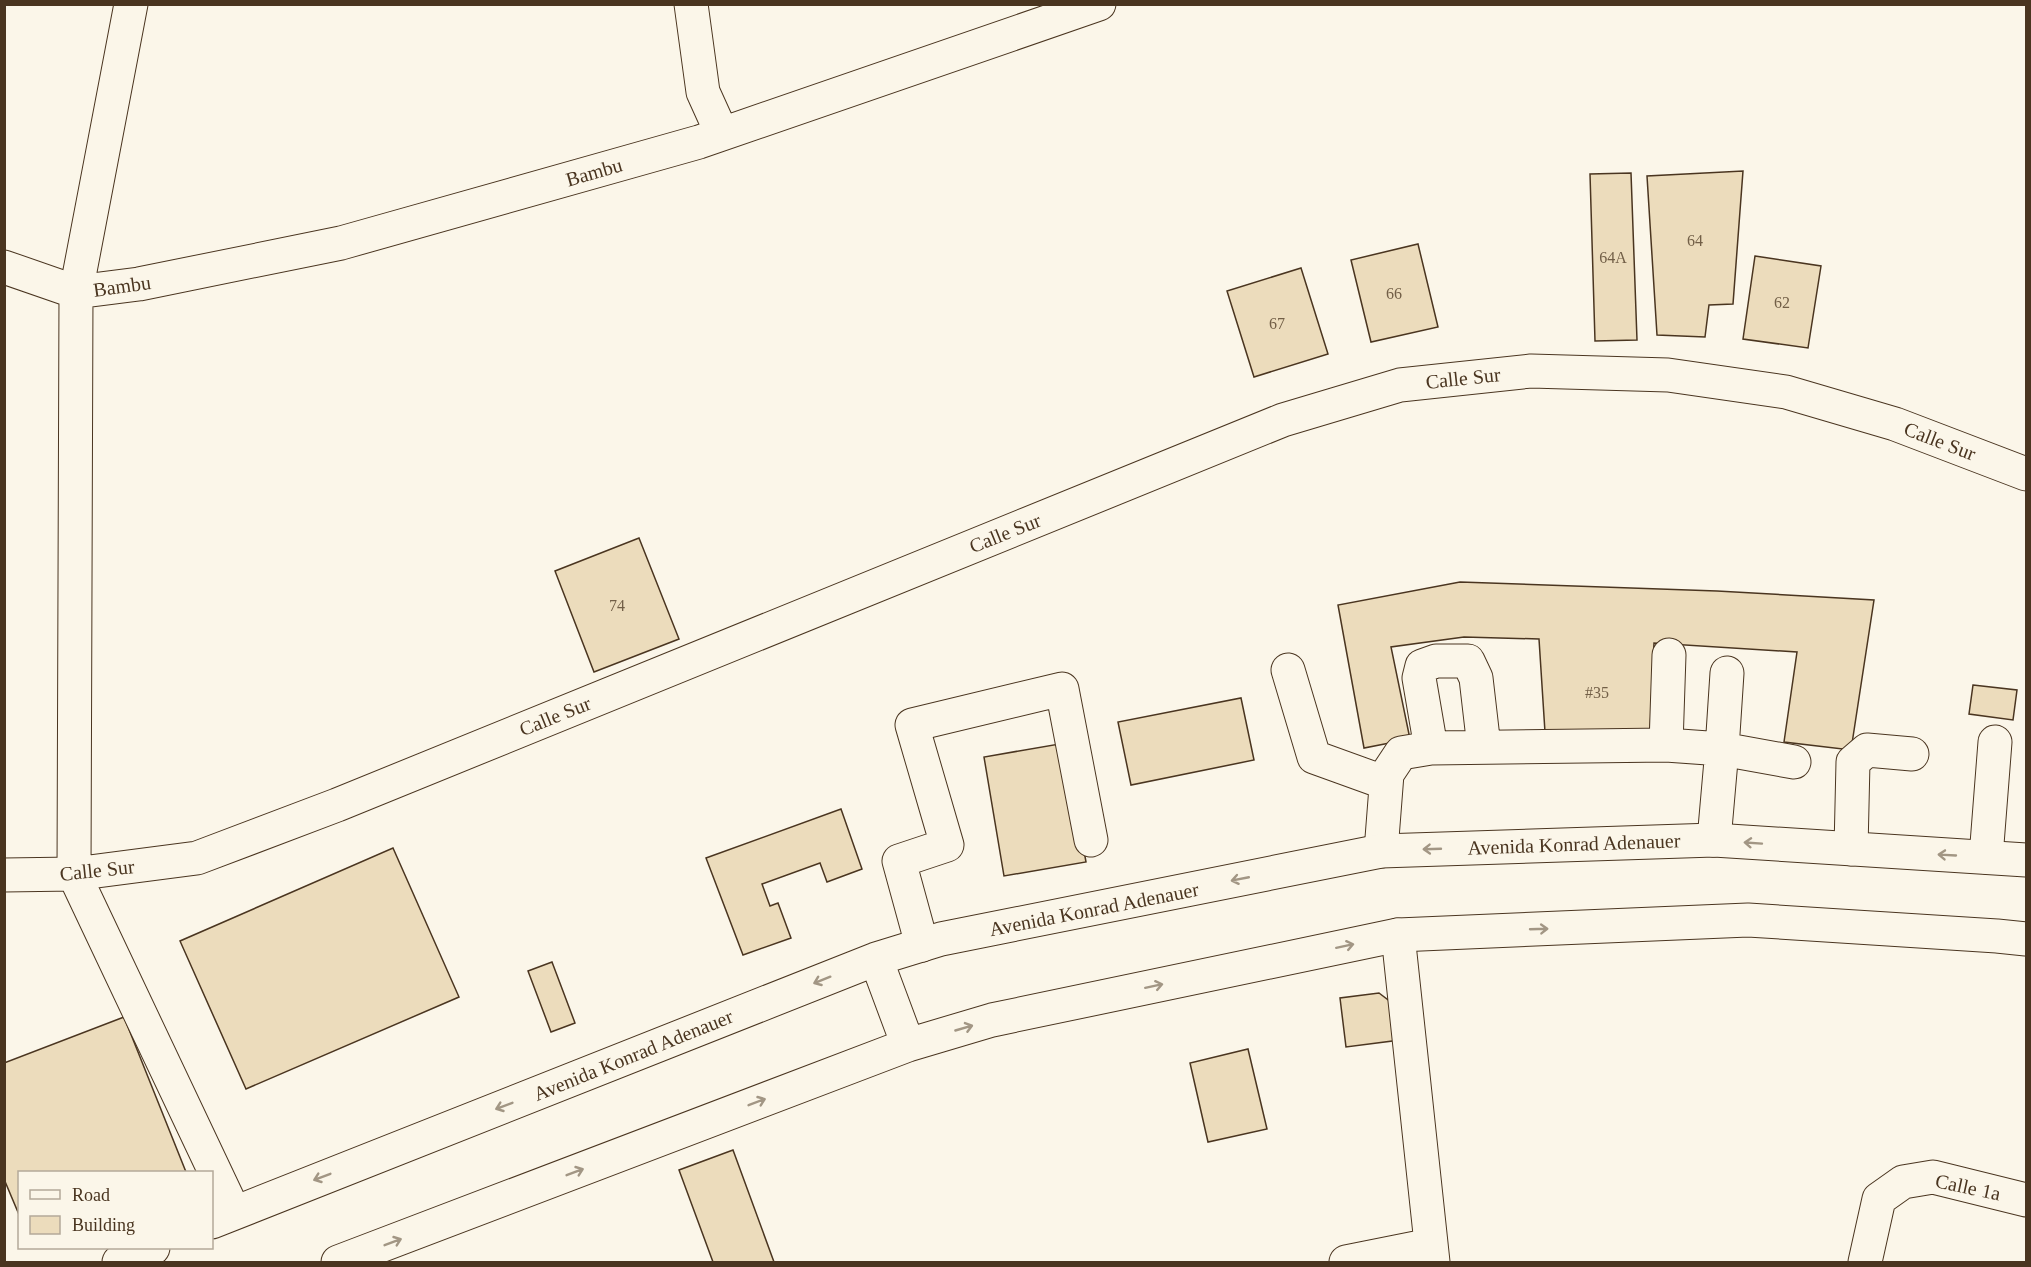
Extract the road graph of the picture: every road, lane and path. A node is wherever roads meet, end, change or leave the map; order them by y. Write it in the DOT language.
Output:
graph roads {
  1 [pos="131,4"];
  2 [pos="691,4"];
  3 [pos="1100,4"];
  4 [pos="722,134"];
  5 [pos="4,267"];
  6 [pos="76,292"];
  7 [pos="2026,474"];
  8 [pos="1669,655"];
  9 [pos="1288,670"];
  10 [pos="1726,673"];
  11 [pos="1995,742"];
  12 [pos="1666,745"];
  13 [pos="1484,747"];
  14 [pos="1431,748"];
  15 [pos="1722,749"];
  16 [pos="1912,754"];
  17 [pos="1794,762"];
  18 [pos="1386,783"];
  19 [pos="1091,840"];
  20 [pos="1714,840"];
  21 [pos="1851,849"];
  22 [pos="1381,850"];
  23 [pos="1986,857"];
  24 [pos="2026,860"];
  25 [pos="74,873"];
  26 [pos="4,875"];
  27 [pos="1398,935"];
  28 [pos="2026,939"];
  29 [pos="922,945"];
  30 [pos="876,959"];
  31 [pos="908,1045"];
  32 [pos="203,1171"];
  33 [pos="213,1194"];
  34 [pos="2026,1200"];
  35 [pos="223,1217"];
  36 [pos="151,1249"];
  37 [pos="1432,1254"];
  38 [pos="119,1263"];
  39 [pos="338,1263"];
  40 [pos="1346,1263"];
  41 [pos="1864,1263"];
  1 -- 6 [label="street"];
  2 -- 4 [label="street"];
  3 -- 4 [label="street, Bambu"];
  4 -- 6 [label="street, Bambu"];
  5 -- 6 [label="street"];
  6 -- 25 [label="street"];
  7 -- 25 [label="street, Calle Sur"];
  8 -- 12 [label="street"];
  9 -- 18 [label="street"];
  10 -- 15 [label="street"];
  11 -- 23 [label="street"];
  12 -- 13 [label="street"];
  12 -- 15 [label="street"];
  13 -- 14 [label="street"];
  13 -- 14 [label="street"];
  14 -- 18 [label="street"];
  15 -- 17 [label="street"];
  15 -- 20 [label="street"];
  16 -- 21 [label="street"];
  18 -- 22 [label="street"];
  19 -- 29 [label="street"];
  21 -- 20 [label="street, Avenida Konrad Adenauer, one-way"];
  20 -- 22 [label="street, Avenida Konrad Adenauer, one-way"];
  23 -- 21 [label="street, Avenida Konrad Adenauer, one-way"];
  22 -- 29 [label="street, Avenida Konrad Adenauer, one-way"];
  23 -- 24 [label="street, Avenida Konrad Adenauer"];
  25 -- 26 [label="street, Calle Sur"];
  25 -- 32 [label="street"];
  27 -- 28 [label="street, one-way"];
  31 -- 27 [label="street, one-way"];
  27 -- 37 [label="street"];
  29 -- 30 [label="street, Avenida Konrad Adenauer"];
  30 -- 31 [label="street"];
  30 -- 35 [label="street, Avenida Konrad Adenauer, one-way"];
  39 -- 31 [label="street, one-way"];
  33 -- 35 [label="street"];
  34 -- 41 [label="street, Calle 1a"];
  36 -- 38 [label="street"];
  37 -- 40 [label="street"];
}
